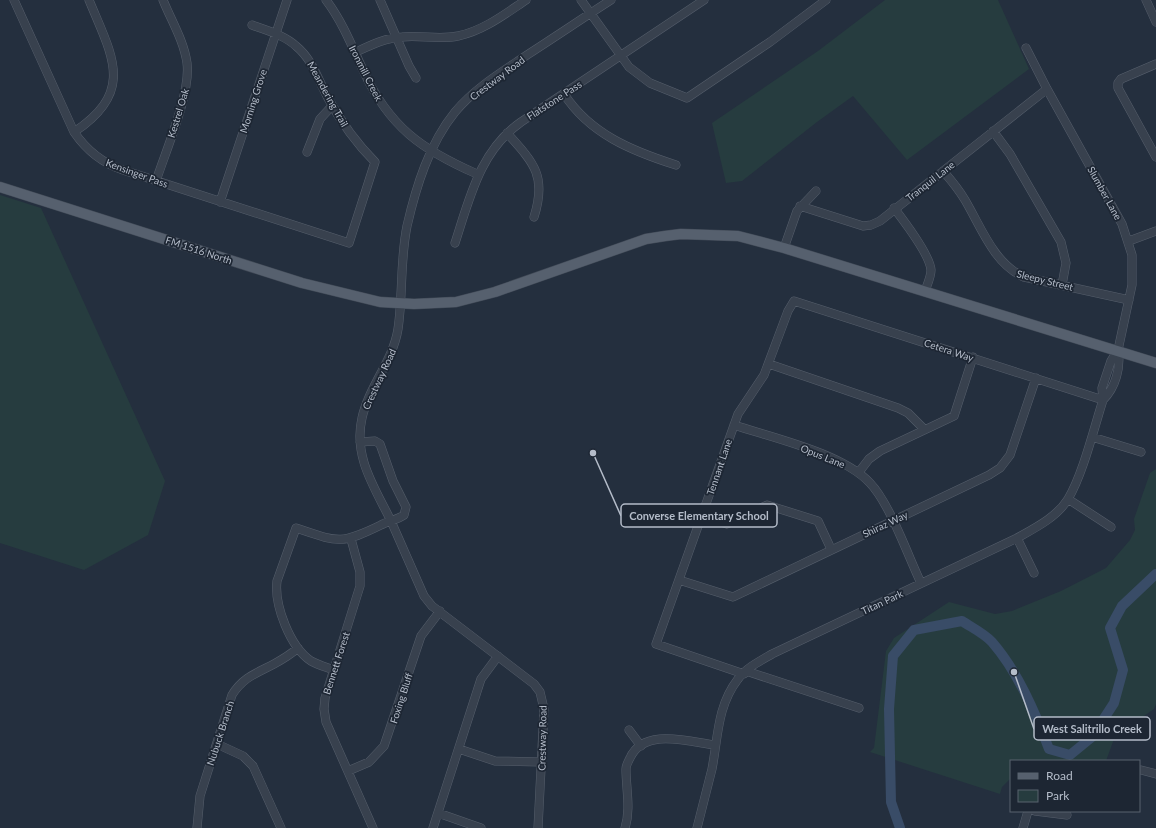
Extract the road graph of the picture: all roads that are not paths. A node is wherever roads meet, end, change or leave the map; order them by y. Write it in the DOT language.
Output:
graph roads {
  1 [pos="14,0"];
  2 [pos="89,0"];
  3 [pos="162,0"];
  4 [pos="287,0"];
  5 [pos="326,0"];
  6 [pos="380,0"];
  7 [pos="526,0"];
  8 [pos="581,0"];
  9 [pos="611,0"];
  10 [pos="704,0"];
  11 [pos="826,0"];
  12 [pos="1146,0"];
  13 [pos="590,14"];
  14 [pos="1156,22"];
  15 [pos="252,25"];
  16 [pos="276,33"];
  17 [pos="396,37"];
  18 [pos="1026,48"];
  19 [pos="356,52"];
  20 [pos="620,56"];
  21 [pos="1156,64"];
  22 [pos="416,78"];
  23 [pos="1047,89"];
  24 [pos="564,94"];
  25 [pos="332,106"];
  26 [pos="993,131"];
  27 [pos="74,132"];
  28 [pos="507,133"];
  29 [pos="431,151"];
  30 [pos="307,152"];
  31 [pos="1156,157"];
  32 [pos="676,164"];
  33 [pos="943,171"];
  34 [pos="477,174"];
  35 [pos="156,181"];
  36 [pos="0,187"];
  37 [pos="816,191"];
  38 [pos="220,202"];
  39 [pos="800,206"];
  40 [pos="894,208"];
  41 [pos="534,217"];
  42 [pos="1156,231"];
  43 [pos="1129,241"];
  44 [pos="349,242"];
  45 [pos="455,243"];
  46 [pos="784,248"];
  47 [pos="1062,285"];
  48 [pos="925,291"];
  49 [pos="1129,300"];
  50 [pos="794,301"];
  51 [pos="400,303"];
  52 [pos="1118,350"];
  53 [pos="972,357"];
  54 [pos="1156,363"];
  55 [pos="769,364"];
  56 [pos="1036,378"];
  57 [pos="1103,400"];
  58 [pos="734,425"];
  59 [pos="924,430"];
  60 [pos="1092,437"];
  61 [pos="360,442"];
  62 [pos="1141,452"];
  63 [pos="859,472"];
  64 [pos="1068,499"];
  65 [pos="703,516"];
  66 [pos="892,520"];
  67 [pos="390,521"];
  68 [pos="1111,526"];
  69 [pos="1018,538"];
  70 [pos="351,539"];
  71 [pos="831,549"];
  72 [pos="1034,573"];
  73 [pos="679,580"];
  74 [pos="921,583"];
  75 [pos="440,612"];
  76 [pos="298,648"];
  77 [pos="498,656"];
  78 [pos="334,670"];
  79 [pos="745,672"];
  80 [pos="859,708"];
  81 [pos="629,730"];
  82 [pos="217,744"];
  83 [pos="715,745"];
  84 [pos="640,746"];
  85 [pos="459,749"];
  86 [pos="542,762"];
  87 [pos="1141,770"];
  88 [pos="348,771"];
  89 [pos="1156,774"];
  90 [pos="1028,812"];
  91 [pos="1043,812"];
  92 [pos="438,813"];
  93 [pos="1067,815"];
  94 [pos="197,828"];
  95 [pos="281,828"];
  96 [pos="373,828"];
  97 [pos="433,828"];
  98 [pos="481,828"];
  99 [pos="538,828"];
  100 [pos="626,828"];
  101 [pos="697,828"];
  102 [pos="1023,828"];
  1 -- 27 [label="street, Kensinger Pass"];
  2 -- 27 [label="street"];
  3 -- 35 [label="street, Kestrel Oak"];
  4 -- 16 [label="street, Morning Grove"];
  5 -- 19 [label="street, Ironmill Creek"];
  6 -- 17 [label="street"];
  7 -- 17 [label="street"];
  8 -- 13 [label="street"];
  9 -- 13 [label="street, Crestway Road"];
  10 -- 20 [label="street, Flatstone Pass"];
  11 -- 20 [label="street"];
  12 -- 14 [label="street"];
  13 -- 20 [label="street"];
  13 -- 29 [label="street, Crestway Road"];
  15 -- 16 [label="street, Meandering Trail"];
  16 -- 25 [label="street, Meandering Trail"];
  16 -- 38 [label="street, Morning Grove"];
  17 -- 19 [label="street"];
  17 -- 22 [label="street"];
  18 -- 23 [label="street, Slumber Lane"];
  19 -- 29 [label="street, Ironmill Creek"];
  20 -- 24 [label="street, Flatstone Pass"];
  21 -- 31 [label="street"];
  23 -- 26 [label="street, Tranquil Lane"];
  23 -- 43 [label="street, Slumber Lane"];
  24 -- 28 [label="street, Flatstone Pass"];
  24 -- 32 [label="street"];
  25 -- 30 [label="street"];
  25 -- 44 [label="street, Meandering Trail"];
  26 -- 33 [label="street, Tranquil Lane"];
  26 -- 47 [label="street"];
  27 -- 35 [label="street, Kensinger Pass"];
  28 -- 34 [label="street, Flatstone Pass"];
  28 -- 41 [label="street"];
  29 -- 34 [label="street, Ironmill Creek"];
  29 -- 51 [label="street, Crestway Road"];
  33 -- 40 [label="street, Tranquil Lane"];
  33 -- 47 [label="street, Sleepy Street"];
  34 -- 45 [label="street, Flatstone Pass"];
  35 -- 38 [label="street, Kensinger Pass"];
  36 -- 51 [label="main road, FM 1516 North"];
  37 -- 39 [label="street"];
  38 -- 44 [label="street, Kensinger Pass"];
  39 -- 40 [label="street, Tranquil Lane"];
  39 -- 46 [label="street"];
  40 -- 48 [label="street"];
  42 -- 43 [label="street"];
  43 -- 49 [label="street, Slumber Lane"];
  46 -- 48 [label="main road, FM 1516 North"];
  46 -- 51 [label="main road, FM 1516 North"];
  47 -- 49 [label="street, Sleepy Street"];
  48 -- 52 [label="main road, FM 1516 North"];
  49 -- 52 [label="street, Slumber Lane"];
  50 -- 53 [label="street, Cetera Way"];
  50 -- 55 [label="street, Tennant Lane"];
  51 -- 61 [label="street, Crestway Road"];
  52 -- 54 [label="main road, FM 1516 North"];
  52 -- 57 [label="street, Slumber Lane"];
  53 -- 56 [label="street, Cetera Way"];
  53 -- 59 [label="street"];
  55 -- 58 [label="street, Tennant Lane"];
  55 -- 59 [label="street"];
  56 -- 57 [label="street, Cetera Way"];
  56 -- 66 [label="street, Shiraz Way"];
  57 -- 60 [label="street, Titan Park"];
  58 -- 63 [label="street, Opus Lane"];
  58 -- 65 [label="street, Tennant Lane"];
  59 -- 63 [label="street"];
  60 -- 62 [label="street"];
  60 -- 64 [label="street, Titan Park"];
  61 -- 67 [label="street, Crestway Road"];
  61 -- 67 [label="street"];
  63 -- 66 [label="street, Opus Lane"];
  64 -- 68 [label="street"];
  64 -- 69 [label="street, Titan Park"];
  65 -- 71 [label="street"];
  65 -- 73 [label="street, Tennant Lane"];
  66 -- 71 [label="street, Shiraz Way"];
  66 -- 74 [label="street, Opus Lane"];
  67 -- 70 [label="street"];
  67 -- 75 [label="street, Crestway Road"];
  69 -- 72 [label="street"];
  69 -- 74 [label="street, Titan Park"];
  70 -- 76 [label="street"];
  70 -- 78 [label="street, Bennett Forest"];
  71 -- 73 [label="street, Shiraz Way"];
  73 -- 79 [label="street, Tennant Lane"];
  74 -- 79 [label="street, Titan Park"];
  75 -- 77 [label="street, Crestway Road"];
  75 -- 88 [label="street, Foxing Bluff"];
  76 -- 78 [label="street"];
  76 -- 82 [label="street, Nubuck Branch"];
  77 -- 85 [label="street"];
  77 -- 86 [label="street, Crestway Road"];
  78 -- 88 [label="street, Bennett Forest"];
  79 -- 80 [label="street"];
  79 -- 83 [label="street, Titan Park"];
  81 -- 84 [label="street"];
  82 -- 94 [label="street, Nubuck Branch"];
  82 -- 95 [label="street"];
  83 -- 84 [label="street"];
  83 -- 101 [label="street, Titan Park"];
  84 -- 100 [label="street"];
  85 -- 86 [label="street"];
  85 -- 92 [label="street"];
  86 -- 99 [label="street, Crestway Road"];
  87 -- 89 [label="street"];
  88 -- 96 [label="street, Bennett Forest"];
  90 -- 102 [label="street"];
  91 -- 93 [label="street"];
  92 -- 97 [label="street"];
  92 -- 98 [label="street"];
}
